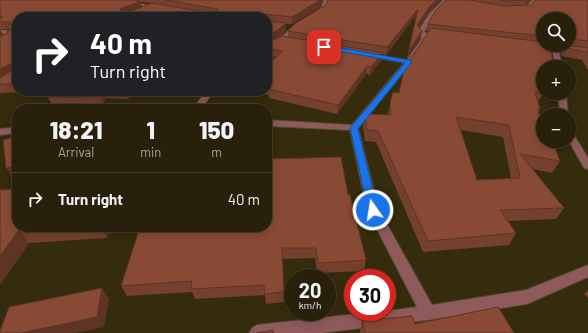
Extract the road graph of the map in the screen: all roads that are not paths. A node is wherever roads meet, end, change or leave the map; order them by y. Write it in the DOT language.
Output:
graph roads {
  1 [pos="115,0"];
  2 [pos="326,0"];
  3 [pos="447,0"];
  4 [pos="452,0"];
  5 [pos="534,0"];
  6 [pos="151,7"];
  7 [pos="166,9"];
  8 [pos="514,10"];
  9 [pos="139,12"];
  10 [pos="311,16"];
  11 [pos="305,20"];
  12 [pos="287,27"];
  13 [pos="293,28"];
  14 [pos="0,32"];
  15 [pos="12,32"];
  16 [pos="9,33"];
  17 [pos="420,33"];
  18 [pos="12,34"];
  19 [pos="450,37"];
  20 [pos="281,40"];
  21 [pos="288,41"];
  22 [pos="0,43"];
  23 [pos="272,45"];
  24 [pos="533,46"];
  25 [pos="536,46"];
  26 [pos="576,52"];
  27 [pos="588,53"];
  28 [pos="364,54"];
  29 [pos="409,62"];
  30 [pos="272,123"];
  31 [pos="354,128"];
  32 [pos="12,131"];
  33 [pos="0,132"];
  34 [pos="576,146"];
  35 [pos="588,166"];
  36 [pos="588,271"];
  37 [pos="428,313"];
  38 [pos="258,333"];
  1 -- 6 [label="street"];
  2 -- 10 [label="street"];
  3 -- 4 [label="street"];
  3 -- 17 [label="street"];
  5 -- 8 [label="street"];
  6 -- 7 [label="street"];
  6 -- 9 [label="street"];
  11 -- 13 [label="street"];
  12 -- 13 [label="street"];
  13 -- 20 [label="street"];
  14 -- 16 [label="street"];
  15 -- 16 [label="street"];
  17 -- 19 [label="street"];
  17 -- 29 [label="street"];
  18 -- 22 [label="street"];
  20 -- 21 [label="street"];
  20 -- 23 [label="street"];
  24 -- 25 [label="street"];
  26 -- 27 [label="street"];
  28 -- 29 [label="street"];
  29 -- 31 [label="street"];
  30 -- 31 [label="street"];
  31 -- 37 [label="street"];
  32 -- 33 [label="street"];
  34 -- 35 [label="street"];
  36 -- 37 [label="street"];
  37 -- 38 [label="street"];
}
